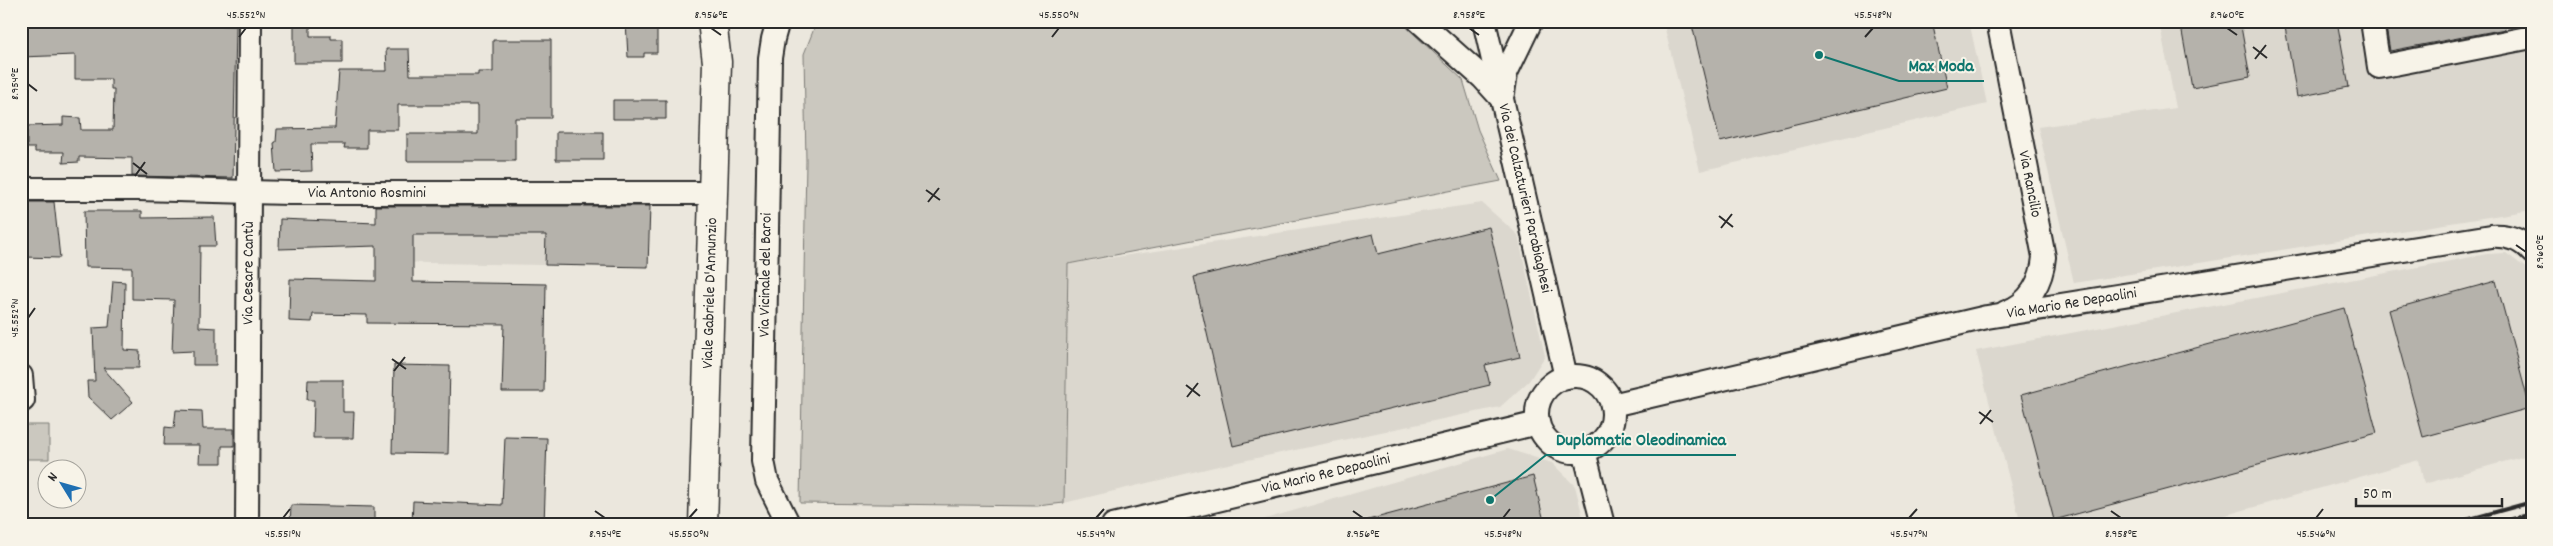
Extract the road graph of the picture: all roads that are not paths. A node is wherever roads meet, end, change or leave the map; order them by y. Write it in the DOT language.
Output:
graph roads {
  1 [pos="250,21"];
  2 [pos="712,21"];
  3 [pos="730,21"];
  4 [pos="778,21"];
  5 [pos="1419,21"];
  6 [pos="1484,21"];
  7 [pos="1531,21"];
  8 [pos="1998,21"];
  9 [pos="2372,21"];
  10 [pos="2532,37"];
  11 [pos="717,62"];
  12 [pos="1502,99"];
  13 [pos="21,189"];
  14 [pos="250,191"];
  15 [pos="712,193"];
  16 [pos="2532,252"];
  17 [pos="1987,318"];
  18 [pos="21,376"];
  19 [pos="1566,377"];
  20 [pos="23,400"];
  21 [pos="1612,405"];
  22 [pos="1538,423"];
  23 [pos="1584,451"];
  24 [pos="247,525"];
  25 [pos="703,525"];
  26 [pos="789,525"];
  27 [pos="1113,525"];
  28 [pos="1603,525"];
  1 -- 14 [label="street, Via Cesare Cantù"];
  2 -- 11 [label="main road, Viale Gabriele D'Annunzio"];
  3 -- 11 [label="main road, Viale Gabriele D'Annunzio"];
  4 -- 26 [label="street, Via Vicinale del Baroi"];
  5 -- 12 [label="street"];
  6 -- 12 [label="street, Via dei Calzaturieri Parabiaghesi"];
  7 -- 12 [label="street"];
  8 -- 17 [label="street, Via Rancilio"];
  9 -- 10 [label="street"];
  11 -- 15 [label="main road, Viale Gabriele D'Annunzio"];
  12 -- 19 [label="street, Via dei Calzaturieri Parabiaghesi"];
  13 -- 14 [label="street, Via Antonio Rosmini"];
  14 -- 15 [label="street, Via Antonio Rosmini"];
  14 -- 24 [label="street, Via Cesare Cantù"];
  15 -- 25 [label="main road, Viale Gabriele D'Annunzio"];
  16 -- 17 [label="street, Via Mario Re Depaolini"];
  17 -- 21 [label="street, Via Mario Re Depaolini"];
  18 -- 20 [label="street"];
  19 -- 21 [label="street"];
  19 -- 22 [label="street"];
  21 -- 23 [label="street"];
  22 -- 23 [label="street"];
  22 -- 27 [label="street, Via Mario Re Depaolini"];
  23 -- 28 [label="street"];
}
